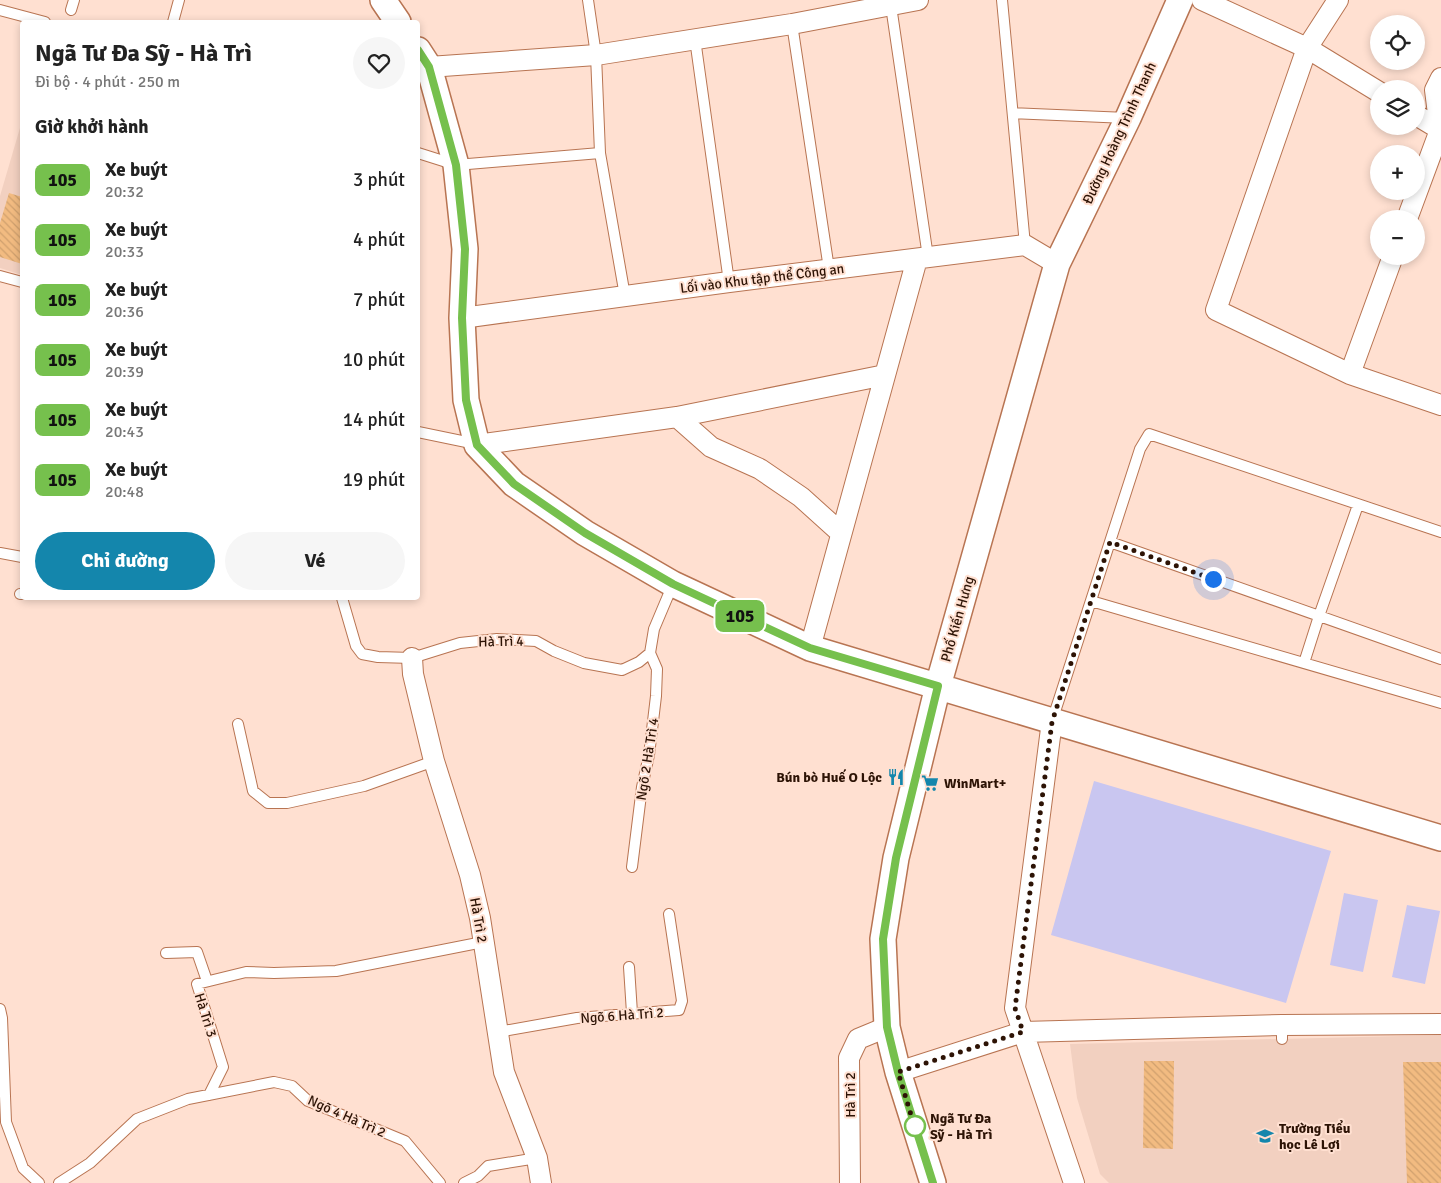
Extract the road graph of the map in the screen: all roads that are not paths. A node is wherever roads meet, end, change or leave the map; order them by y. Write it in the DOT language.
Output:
graph roads {
  1 [pos="179,0"];
  2 [pos="383,0"];
  3 [pos="588,0"];
  4 [pos="918,0"];
  5 [pos="1002,0"];
  6 [pos="1180,0"];
  7 [pos="1202,0"];
  8 [pos="1338,0"];
  9 [pos="891,6"];
  10 [pos="0,10"];
  11 [pos="38,20"];
  12 [pos="174,20"];
  13 [pos="397,20"];
  14 [pos="792,24"];
  15 [pos="695,40"];
  16 [pos="1307,48"];
  17 [pos="596,55"];
  18 [pos="423,58"];
  19 [pos="1441,78"];
  20 [pos="1370,86"];
  21 [pos="1013,113"];
  22 [pos="1128,118"];
  23 [pos="1425,120"];
  24 [pos="1441,130"];
  25 [pos="600,153"];
  26 [pos="420,154"];
  27 [pos="456,165"];
  28 [pos="1410,210"];
  29 [pos="1025,245"];
  30 [pos="923,258"];
  31 [pos="1057,264"];
  32 [pos="1391,265"];
  33 [pos="829,269"];
  34 [pos="0,276"];
  35 [pos="20,281"];
  36 [pos="729,282"];
  37 [pos="625,296"];
  38 [pos="462,318"];
  39 [pos="1350,374"];
  40 [pos="885,375"];
  41 [pos="1441,405"];
  42 [pos="677,417"];
  43 [pos="420,432"];
  44 [pos="477,445"];
  45 [pos="1358,505"];
  46 [pos="1441,532"];
  47 [pos="841,533"];
  48 [pos="1110,542"];
  49 [pos="0,553"];
  50 [pos="20,557"];
  51 [pos="673,584"];
  52 [pos="343,600"];
  53 [pos="1091,601"];
  54 [pos="1319,616"];
  55 [pos="810,648"];
  56 [pos="650,652"];
  57 [pos="412,658"];
  58 [pos="1441,659"];
  59 [pos="1304,663"];
  60 [pos="938,686"];
  61 [pos="1441,703"];
  62 [pos="1052,722"];
  63 [pos="238,724"];
  64 [pos="434,761"];
  65 [pos="1441,838"];
  66 [pos="632,867"];
  67 [pos="669,914"];
  68 [pos="483,942"];
  69 [pos="166,953"];
  70 [pos="629,967"];
  71 [pos="207,981"];
  72 [pos="0,1009"];
  73 [pos="632,1014"];
  74 [pos="1441,1024"];
  75 [pos="887,1027"];
  76 [pos="498,1032"];
  77 [pos="1023,1032"];
  78 [pos="898,1072"];
  79 [pos="209,1095"];
  80 [pos="537,1158"];
  81 [pos="39,1183"];
  82 [pos="59,1183"];
  83 [pos="440,1183"];
  84 [pos="464,1183"];
  85 [pos="541,1183"];
  86 [pos="850,1183"];
  87 [pos="933,1183"];
  88 [pos="1074,1183"];
  1 -- 12 [label="lane"];
  2 -- 13 [label="street"];
  3 -- 17 [label="lane"];
  4 -- 9 [label="street"];
  5 -- 21 [label="lane"];
  6 -- 22 [label="street, Đường Hoàng Trình Thanh"];
  7 -- 16 [label="street"];
  8 -- 16 [label="street"];
  9 -- 14 [label="street"];
  9 -- 30 [label="lane"];
  10 -- 11 [label="lane"];
  14 -- 15 [label="street"];
  14 -- 33 [label="lane"];
  15 -- 17 [label="street"];
  15 -- 36 [label="lane"];
  16 -- 20 [label="street"];
  16 -- 39 [label="street"];
  17 -- 18 [label="street"];
  17 -- 25 [label="lane"];
  18 -- 27 [label="street"];
  19 -- 24 [label="street"];
  21 -- 22 [label="lane"];
  21 -- 29 [label="lane"];
  22 -- 31 [label="street, Đường Hoàng Trình Thanh"];
  23 -- 24 [label="street"];
  24 -- 28 [label="street"];
  25 -- 27 [label="lane"];
  25 -- 37 [label="lane"];
  26 -- 27 [label="lane"];
  27 -- 38 [label="street"];
  29 -- 30 [label="street, Lối vào Khu tập thể Công an"];
  29 -- 31 [label="street"];
  30 -- 33 [label="street, Lối vào Khu tập thể Công an"];
  30 -- 40 [label="street"];
  31 -- 60 [label="street, Phố Kiến Hưng"];
  32 -- 39 [label="street"];
  33 -- 36 [label="street, Lối vào Khu tập thể Công an"];
  34 -- 35 [label="lane"];
  36 -- 37 [label="street, Lối vào Khu tập thể Công an"];
  37 -- 38 [label="street, Lối vào Khu tập thể Công an"];
  38 -- 44 [label="street"];
  39 -- 41 [label="street"];
  40 -- 42 [label="street"];
  40 -- 47 [label="street"];
  42 -- 44 [label="street"];
  42 -- 47 [label="street"];
  43 -- 44 [label="lane"];
  44 -- 51 [label="street"];
  45 -- 46 [label="lane"];
  45 -- 48 [label="lane"];
  45 -- 54 [label="lane"];
  47 -- 55 [label="street"];
  48 -- 53 [label="lane"];
  48 -- 54 [label="lane"];
  49 -- 50 [label="lane"];
  51 -- 55 [label="street"];
  51 -- 56 [label="lane"];
  52 -- 57 [label="lane, Hà Trì 4"];
  53 -- 59 [label="lane"];
  53 -- 62 [label="lane"];
  54 -- 58 [label="lane"];
  54 -- 59 [label="lane"];
  55 -- 60 [label="street"];
  56 -- 57 [label="lane, Hà Trì 4"];
  56 -- 66 [label="lane, Ngõ 2 Hà Trì 4"];
  57 -- 64 [label="street, Hà Trì 2"];
  59 -- 61 [label="lane"];
  60 -- 62 [label="street"];
  60 -- 75 [label="street, Phố Kiến Hưng"];
  62 -- 65 [label="street"];
  62 -- 77 [label="street"];
  63 -- 64 [label="lane"];
  64 -- 68 [label="street, Hà Trì 2"];
  67 -- 73 [label="lane, Ngõ 6 Hà Trì 2"];
  68 -- 71 [label="lane, Hà Trì 3"];
  68 -- 76 [label="street, Hà Trì 2"];
  69 -- 71 [label="lane"];
  70 -- 73 [label="lane"];
  71 -- 79 [label="lane, Hà Trì 3"];
  72 -- 81 [label="lane"];
  73 -- 76 [label="lane, Ngõ 6 Hà Trì 2"];
  74 -- 77 [label="street"];
  75 -- 78 [label="street, Phố Kiến Hưng"];
  75 -- 86 [label="street, Hà Trì 2"];
  76 -- 80 [label="street, Hà Trì 2"];
  77 -- 78 [label="street"];
  77 -- 88 [label="street"];
  78 -- 87 [label="street, Phố Kiến Hưng"];
  79 -- 82 [label="lane"];
  79 -- 83 [label="lane, Ngõ 4 Hà Trì 2"];
  80 -- 84 [label="lane"];
  80 -- 85 [label="street, Hà Trì 2"];
}
